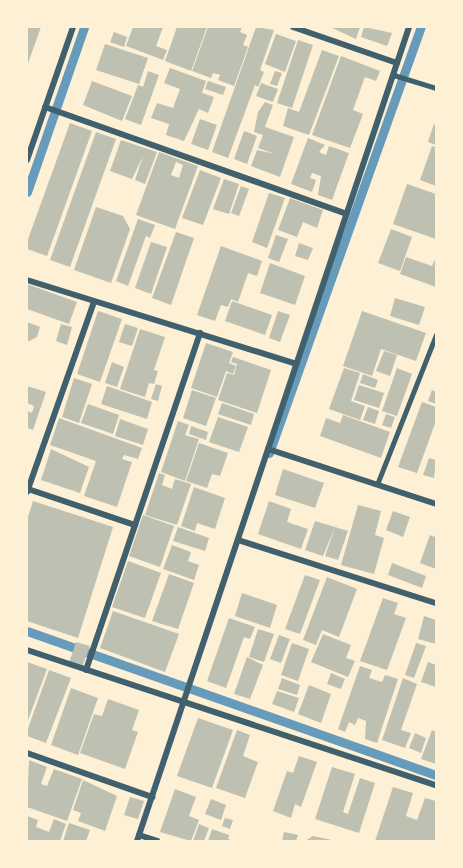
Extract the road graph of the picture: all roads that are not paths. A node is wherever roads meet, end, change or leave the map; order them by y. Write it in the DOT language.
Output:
graph roads {
  1 [pos="73,27"];
  2 [pos="293,27"];
  3 [pos="410,27"];
  4 [pos="397,63"];
  5 [pos="394,75"];
  6 [pos="436,88"];
  7 [pos="45,107"];
  8 [pos="27,160"];
  9 [pos="347,214"];
  10 [pos="27,280"];
  11 [pos="94,302"];
  12 [pos="200,333"];
  13 [pos="436,334"];
  14 [pos="296,364"];
  15 [pos="268,449"];
  16 [pos="378,482"];
  17 [pos="27,490"];
  18 [pos="436,504"];
  19 [pos="135,525"];
  20 [pos="238,540"];
  21 [pos="436,603"];
  22 [pos="27,650"];
  23 [pos="86,670"];
  24 [pos="184,703"];
  25 [pos="27,753"];
  26 [pos="436,785"];
  27 [pos="152,797"];
  28 [pos="138,838"];
  29 [pos="157,841"];
  1 -- 7 [label="street"];
  2 -- 4 [label="street"];
  3 -- 4 [label="street"];
  4 -- 5 [label="street"];
  5 -- 6 [label="lane"];
  5 -- 9 [label="street"];
  7 -- 8 [label="street"];
  7 -- 9 [label="street"];
  9 -- 14 [label="street"];
  10 -- 11 [label="street"];
  11 -- 12 [label="street"];
  11 -- 17 [label="street"];
  12 -- 14 [label="street"];
  12 -- 19 [label="street"];
  13 -- 16 [label="lane"];
  14 -- 15 [label="street"];
  15 -- 16 [label="street"];
  15 -- 20 [label="street"];
  16 -- 18 [label="street"];
  17 -- 19 [label="street"];
  19 -- 23 [label="street"];
  20 -- 21 [label="street"];
  20 -- 24 [label="street"];
  22 -- 23 [label="street"];
  23 -- 24 [label="street"];
  24 -- 26 [label="street"];
  24 -- 27 [label="street"];
  25 -- 27 [label="street"];
  27 -- 28 [label="street"];
  28 -- 29 [label="street"];
}
